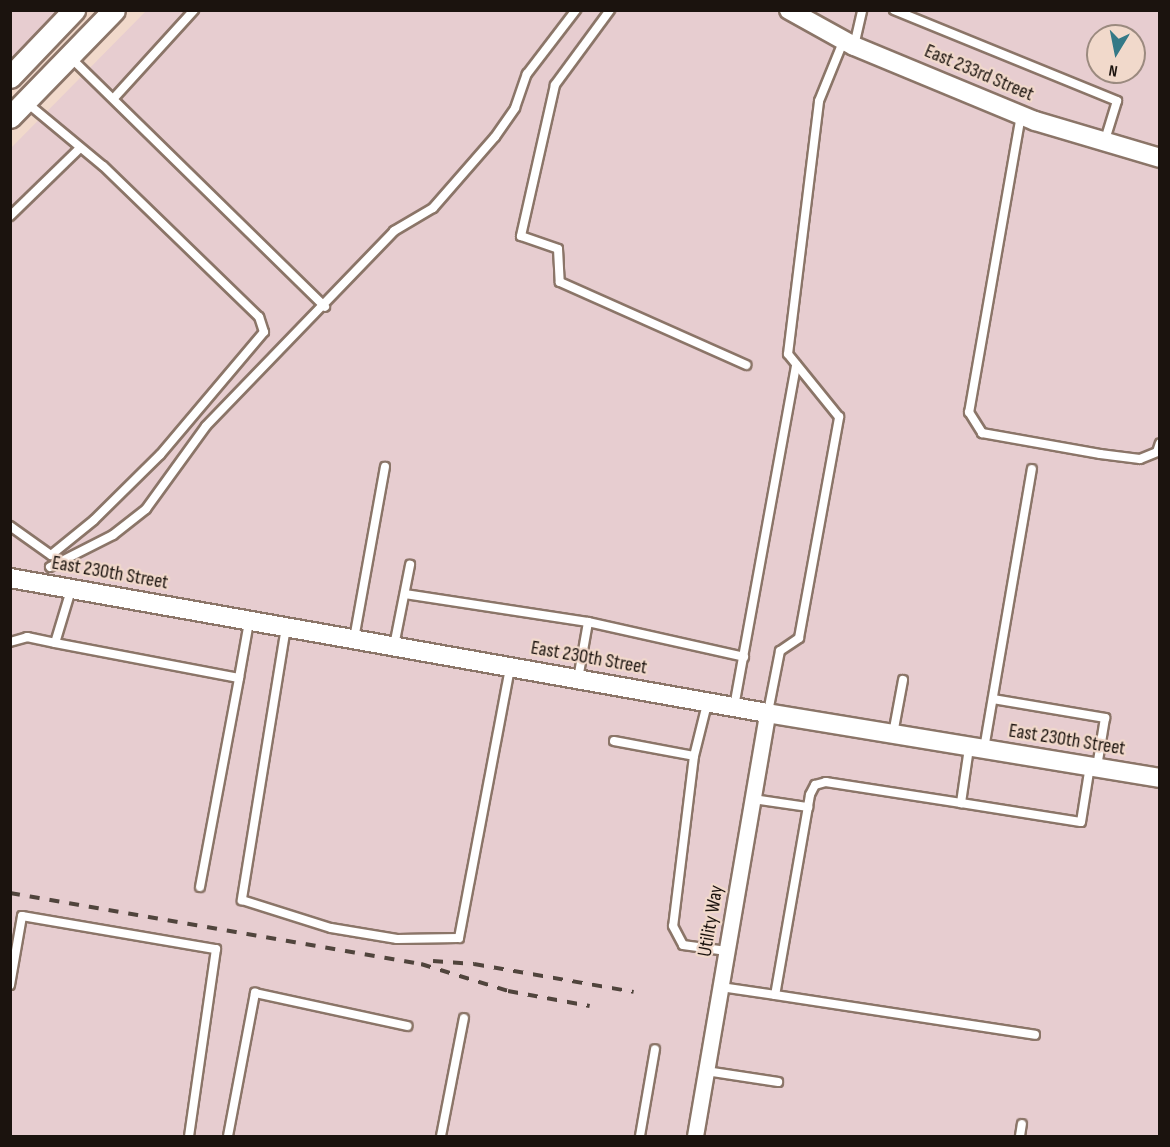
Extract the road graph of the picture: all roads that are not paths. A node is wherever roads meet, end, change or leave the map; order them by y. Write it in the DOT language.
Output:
graph roads {
  1 [pos="74,10"];
  2 [pos="114,10"];
  3 [pos="194,10"];
  4 [pos="576,10"];
  5 [pos="610,10"];
  6 [pos="789,10"];
  7 [pos="862,10"];
  8 [pos="894,10"];
  9 [pos="811,16"];
  10 [pos="849,43"];
  11 [pos="69,56"];
  12 [pos="10,77"];
  13 [pos="114,98"];
  14 [pos="25,102"];
  15 [pos="1021,115"];
  16 [pos="10,117"];
  17 [pos="1104,142"];
  18 [pos="79,149"];
  19 [pos="1160,158"];
  20 [pos="10,216"];
  21 [pos="325,307"];
  22 [pos="746,365"];
  23 [pos="796,365"];
  24 [pos="1160,442"];
  25 [pos="384,467"];
  26 [pos="1032,469"];
  27 [pos="10,526"];
  28 [pos="51,555"];
  29 [pos="410,565"];
  30 [pos="50,567"];
  31 [pos="10,578"];
  32 [pos="38,583"];
  33 [pos="71,589"];
  34 [pos="405,594"];
  35 [pos="250,620"];
  36 [pos="588,622"];
  37 [pos="286,627"];
  38 [pos="354,639"];
  39 [pos="10,642"];
  40 [pos="55,643"];
  41 [pos="394,646"];
  42 [pos="744,657"];
  43 [pos="511,667"];
  44 [pos="239,678"];
  45 [pos="578,679"];
  46 [pos="903,680"];
  47 [pos="993,699"];
  48 [pos="707,702"];
  49 [pos="734,707"];
  50 [pos="768,713"];
  51 [pos="893,734"];
  52 [pos="615,741"];
  53 [pos="976,747"];
  54 [pos="694,756"];
  55 [pos="1093,767"];
  56 [pos="1160,778"];
  57 [pos="753,799"];
  58 [pos="961,803"];
  59 [pos="808,807"];
  60 [pos="200,886"];
  61 [pos="727,951"];
  62 [pos="10,985"];
  63 [pos="721,987"];
  64 [pos="775,995"];
  65 [pos="464,1018"];
  66 [pos="407,1026"];
  67 [pos="1035,1035"];
  68 [pos="655,1049"];
  69 [pos="706,1071"];
  70 [pos="778,1082"];
  71 [pos="1022,1124"];
  72 [pos="189,1137"];
  73 [pos="228,1137"];
  74 [pos="441,1137"];
  75 [pos="640,1137"];
  76 [pos="695,1137"];
  77 [pos="1020,1137"];
  1 -- 12 [label="main road"];
  2 -- 11 [label="main road"];
  3 -- 13 [label="lane"];
  4 -- 21 [label="lane"];
  5 -- 22 [label="lane"];
  6 -- 9 [label="street, East 233rd Street"];
  7 -- 10 [label="lane"];
  8 -- 17 [label="lane"];
  9 -- 10 [label="street, East 233rd Street"];
  10 -- 15 [label="street, East 233rd Street"];
  10 -- 23 [label="lane"];
  11 -- 13 [label="lane"];
  11 -- 14 [label="main road"];
  13 -- 21 [label="lane"];
  14 -- 16 [label="main road"];
  14 -- 18 [label="lane"];
  15 -- 17 [label="street, East 233rd Street"];
  15 -- 24 [label="lane"];
  17 -- 19 [label="street, East 233rd Street"];
  18 -- 20 [label="lane"];
  18 -- 28 [label="lane"];
  21 -- 30 [label="lane"];
  23 -- 42 [label="lane"];
  23 -- 50 [label="lane"];
  25 -- 38 [label="lane"];
  26 -- 47 [label="lane"];
  27 -- 28 [label="lane"];
  28 -- 30 [label="lane"];
  29 -- 34 [label="lane"];
  30 -- 32 [label="lane"];
  31 -- 32 [label="street, East 230th Street"];
  32 -- 33 [label="street, East 230th Street"];
  33 -- 35 [label="street, East 230th Street"];
  33 -- 40 [label="lane"];
  34 -- 36 [label="lane"];
  34 -- 41 [label="lane"];
  35 -- 37 [label="street, East 230th Street"];
  35 -- 44 [label="lane"];
  36 -- 42 [label="lane"];
  36 -- 45 [label="lane"];
  37 -- 38 [label="street, East 230th Street"];
  37 -- 43 [label="lane"];
  38 -- 41 [label="street, East 230th Street"];
  39 -- 40 [label="lane"];
  40 -- 44 [label="lane"];
  41 -- 43 [label="street, East 230th Street"];
  42 -- 49 [label="lane"];
  43 -- 45 [label="street, East 230th Street"];
  44 -- 60 [label="lane"];
  45 -- 48 [label="street, East 230th Street"];
  46 -- 51 [label="lane"];
  47 -- 53 [label="lane"];
  47 -- 55 [label="lane"];
  48 -- 49 [label="street, East 230th Street"];
  48 -- 54 [label="lane"];
  49 -- 50 [label="street, East 230th Street"];
  50 -- 51 [label="street, East 230th Street"];
  50 -- 57 [label="street, Utility Way"];
  51 -- 53 [label="street, East 230th Street"];
  52 -- 54 [label="lane"];
  53 -- 55 [label="street, East 230th Street"];
  53 -- 58 [label="lane"];
  54 -- 61 [label="lane"];
  55 -- 56 [label="street, East 230th Street"];
  55 -- 58 [label="lane"];
  57 -- 59 [label="lane"];
  57 -- 61 [label="street, Utility Way"];
  58 -- 59 [label="lane"];
  59 -- 64 [label="lane"];
  61 -- 63 [label="street, Utility Way"];
  62 -- 72 [label="lane"];
  63 -- 64 [label="lane"];
  63 -- 69 [label="street, Utility Way"];
  64 -- 67 [label="lane"];
  65 -- 74 [label="lane"];
  66 -- 73 [label="lane"];
  68 -- 75 [label="lane"];
  69 -- 70 [label="lane"];
  69 -- 76 [label="street, Utility Way"];
  71 -- 77 [label="lane"];
}
